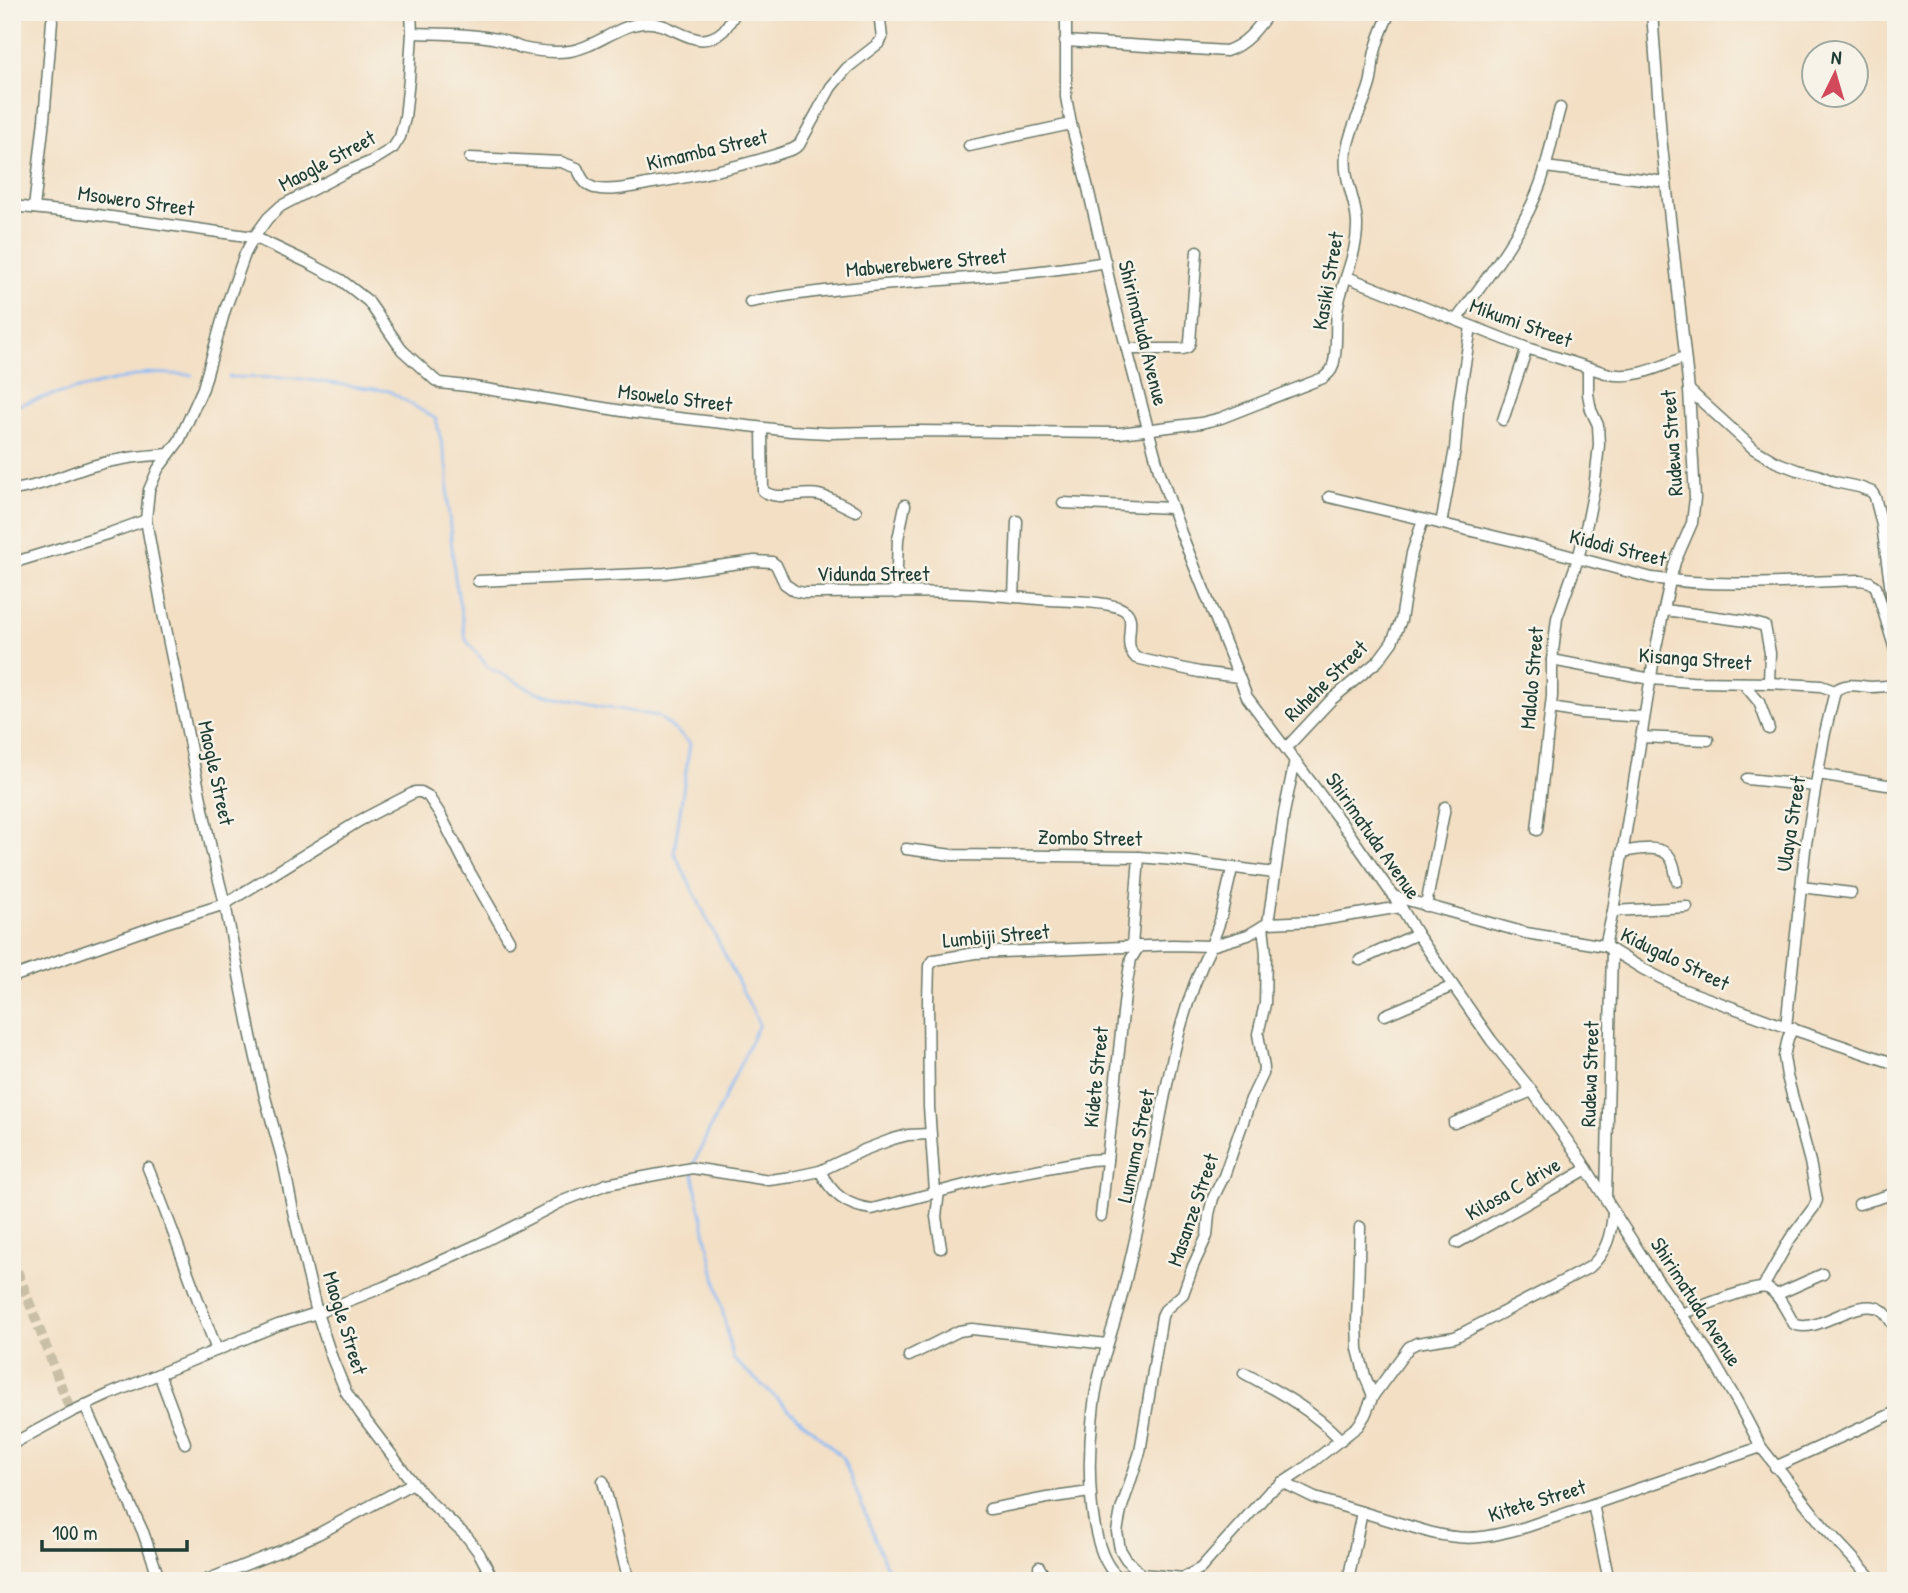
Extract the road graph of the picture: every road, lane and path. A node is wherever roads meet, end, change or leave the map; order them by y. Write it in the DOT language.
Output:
graph roads {
  1 [pos="411,12"];
  2 [pos="736,12"];
  3 [pos="879,12"];
  4 [pos="1066,12"];
  5 [pos="1390,12"];
  6 [pos="1652,12"];
  7 [pos="1268,14"];
  8 [pos="52,21"];
  9 [pos="412,33"];
  10 [pos="1065,41"];
  11 [pos="1560,108"];
  12 [pos="1071,124"];
  13 [pos="969,146"];
  14 [pos="470,158"];
  15 [pos="1545,167"];
  16 [pos="1666,182"];
  17 [pos="12,206"];
  18 [pos="34,208"];
  19 [pos="254,237"];
  20 [pos="1197,251"];
  21 [pos="1106,262"];
  22 [pos="1347,277"];
  23 [pos="750,302"];
  24 [pos="1456,320"];
  25 [pos="1471,327"];
  26 [pos="1527,348"];
  27 [pos="1127,349"];
  28 [pos="1685,357"];
  29 [pos="1588,368"];
  30 [pos="1689,390"];
  31 [pos="1503,420"];
  32 [pos="762,429"];
  33 [pos="1148,430"];
  34 [pos="169,454"];
  35 [pos="12,489"];
  36 [pos="1329,497"];
  37 [pos="1063,503"];
  38 [pos="905,505"];
  39 [pos="1171,508"];
  40 [pos="856,511"];
  41 [pos="146,520"];
  42 [pos="1423,520"];
  43 [pos="1017,521"];
  44 [pos="1441,524"];
  45 [pos="1578,559"];
  46 [pos="12,563"];
  47 [pos="478,581"];
  48 [pos="1670,581"];
  49 [pos="896,593"];
  50 [pos="1014,597"];
  51 [pos="1665,610"];
  52 [pos="1896,628"];
  53 [pos="1896,653"];
  54 [pos="1552,660"];
  55 [pos="1239,677"];
  56 [pos="1651,679"];
  57 [pos="1743,683"];
  58 [pos="1769,683"];
  59 [pos="1896,685"];
  60 [pos="1835,691"];
  61 [pos="1551,708"];
  62 [pos="1644,717"];
  63 [pos="1769,729"];
  64 [pos="1641,737"];
  65 [pos="1708,740"];
  66 [pos="1286,747"];
  67 [pos="1295,760"];
  68 [pos="1818,774"];
  69 [pos="1748,779"];
  70 [pos="1886,785"];
  71 [pos="1815,786"];
  72 [pos="1445,807"];
  73 [pos="1536,830"];
  74 [pos="906,849"];
  75 [pos="1622,852"];
  76 [pos="1139,857"];
  77 [pos="1232,869"];
  78 [pos="1274,873"];
  79 [pos="1677,881"];
  80 [pos="1801,887"];
  81 [pos="1851,892"];
  82 [pos="1392,895"];
  83 [pos="225,904"];
  84 [pos="1401,906"];
  85 [pos="1426,906"];
  86 [pos="1687,907"];
  87 [pos="1613,911"];
  88 [pos="1266,925"];
  89 [pos="1417,934"];
  90 [pos="509,940"];
  91 [pos="1135,946"];
  92 [pos="1211,946"];
  93 [pos="1609,948"];
  94 [pos="1360,960"];
  95 [pos="12,977"];
  96 [pos="1453,986"];
  97 [pos="1385,1015"];
  98 [pos="1789,1028"];
  99 [pos="1895,1066"];
  100 [pos="1532,1091"];
  101 [pos="1454,1124"];
  102 [pos="930,1134"];
  103 [pos="1107,1159"];
  104 [pos="148,1168"];
  105 [pos="1587,1169"];
  106 [pos="820,1171"];
  107 [pos="937,1192"];
  108 [pos="1896,1193"];
  109 [pos="1606,1199"];
  110 [pos="1859,1204"];
  111 [pos="1613,1212"];
  112 [pos="1101,1216"];
  113 [pos="1360,1227"];
  114 [pos="1457,1243"];
  115 [pos="941,1248"];
  116 [pos="1823,1273"];
  117 [pos="1763,1287"];
  118 [pos="1776,1295"];
  119 [pos="317,1312"];
  120 [pos="1681,1314"];
  121 [pos="1896,1329"];
  122 [pos="1107,1344"];
  123 [pos="217,1350"];
  124 [pos="909,1356"];
  125 [pos="1244,1373"];
  126 [pos="159,1374"];
  127 [pos="1373,1396"];
  128 [pos="85,1405"];
  129 [pos="1896,1412"];
  130 [pos="1341,1440"];
  131 [pos="185,1443"];
  132 [pos="12,1444"];
  133 [pos="1761,1447"];
  134 [pos="1775,1467"];
  135 [pos="603,1481"];
  136 [pos="1282,1482"];
  137 [pos="413,1483"];
  138 [pos="1090,1492"];
  139 [pos="1593,1504"];
  140 [pos="990,1509"];
  141 [pos="1362,1512"];
  142 [pos="1039,1567"];
  143 [pos="1141,1574"];
  144 [pos="1118,1577"];
  145 [pos="1183,1578"];
  146 [pos="160,1581"];
  147 [pos="204,1581"];
  148 [pos="494,1581"];
  149 [pos="629,1581"];
  150 [pos="1047,1581"];
  151 [pos="1091,1581"];
  152 [pos="1195,1581"];
  153 [pos="1348,1581"];
  154 [pos="1609,1581"];
  155 [pos="1874,1581"];
  1 -- 9 [label="street, Maogle Street"];
  2 -- 9 [label="street"];
  3 -- 14 [label="street, Kimamba Street"];
  4 -- 10 [label="street, Shirimatuda Avenue"];
  5 -- 22 [label="street, Kasiki Street"];
  6 -- 16 [label="street, Rudewa Street"];
  7 -- 10 [label="street"];
  8 -- 18 [label="street"];
  9 -- 19 [label="street, Maogle Street"];
  10 -- 12 [label="street, Shirimatuda Avenue"];
  11 -- 15 [label="street"];
  12 -- 13 [label="street"];
  12 -- 21 [label="street, Shirimatuda Avenue"];
  15 -- 16 [label="street"];
  15 -- 24 [label="street"];
  16 -- 28 [label="street, Rudewa Street"];
  17 -- 18 [label="street, Msowero Street"];
  18 -- 19 [label="street, Msowero Street"];
  19 -- 32 [label="street, Msowelo Street"];
  19 -- 34 [label="street, Maogle Street"];
  20 -- 27 [label="street"];
  21 -- 23 [label="street, Mabwerebwere Street"];
  21 -- 27 [label="street, Shirimatuda Avenue"];
  22 -- 24 [label="street, Mikumi Street"];
  22 -- 33 [label="street, Kasiki Street"];
  24 -- 25 [label="street, Mikumi Street"];
  25 -- 26 [label="street, Mikumi Street"];
  25 -- 44 [label="street"];
  26 -- 29 [label="street, Mikumi Street"];
  26 -- 31 [label="street"];
  27 -- 33 [label="street, Shirimatuda Avenue"];
  28 -- 29 [label="street, Mikumi Street"];
  28 -- 30 [label="street, Rudewa Street"];
  29 -- 45 [label="street, Malolo Street"];
  30 -- 48 [label="street, Rudewa Street"];
  30 -- 52 [label="street"];
  32 -- 33 [label="street, Msowelo Street"];
  32 -- 40 [label="street"];
  33 -- 39 [label="street, Shirimatuda Avenue"];
  34 -- 35 [label="street"];
  34 -- 41 [label="street, Maogle Street"];
  36 -- 42 [label="street, Kidodi Street"];
  37 -- 39 [label="street"];
  38 -- 49 [label="street"];
  39 -- 55 [label="street, Shirimatuda Avenue"];
  41 -- 46 [label="street"];
  41 -- 83 [label="street, Maogle Street"];
  42 -- 44 [label="street, Kidodi Street"];
  42 -- 66 [label="street, Ruhehe Street"];
  43 -- 50 [label="street"];
  44 -- 45 [label="street, Kidodi Street"];
  45 -- 48 [label="street, Kidodi Street"];
  45 -- 54 [label="street, Malolo Street"];
  47 -- 49 [label="street, Vidunda Street"];
  48 -- 51 [label="street, Rudewa Street"];
  48 -- 53 [label="street, Kidodi Street"];
  49 -- 50 [label="street, Vidunda Street"];
  50 -- 55 [label="street, Vidunda Street"];
  51 -- 56 [label="street, Rudewa Street"];
  51 -- 58 [label="street"];
  54 -- 56 [label="street, Kisanga Street"];
  54 -- 61 [label="street, Malolo Street"];
  55 -- 66 [label="street, Shirimatuda Avenue"];
  56 -- 57 [label="street, Kisanga Street"];
  56 -- 62 [label="street, Rudewa Street"];
  57 -- 58 [label="street, Kisanga Street"];
  57 -- 63 [label="street"];
  58 -- 60 [label="street, Kisanga Street"];
  59 -- 60 [label="street"];
  60 -- 68 [label="street, Ulaya Street"];
  61 -- 62 [label="street"];
  61 -- 73 [label="street, Malolo Street"];
  62 -- 64 [label="street, Rudewa Street"];
  64 -- 65 [label="street"];
  64 -- 75 [label="street, Rudewa Street"];
  66 -- 67 [label="street, Shirimatuda Avenue"];
  67 -- 78 [label="street"];
  67 -- 82 [label="street, Shirimatuda Avenue"];
  68 -- 70 [label="street"];
  68 -- 71 [label="street, Ulaya Street"];
  69 -- 71 [label="street"];
  71 -- 80 [label="street, Ulaya Street"];
  72 -- 85 [label="street"];
  74 -- 76 [label="street, Zombo Street"];
  75 -- 79 [label="street"];
  75 -- 87 [label="street, Rudewa Street"];
  76 -- 77 [label="street, Zombo Street"];
  76 -- 91 [label="street, Kidete Street"];
  77 -- 78 [label="street, Zombo Street"];
  77 -- 92 [label="street, Lumuma Street"];
  78 -- 88 [label="street"];
  80 -- 81 [label="street"];
  80 -- 98 [label="street, Ulaya Street"];
  82 -- 84 [label="street, Shirimatuda Avenue"];
  82 -- 85 [label="street, Kidugalo Street"];
  83 -- 90 [label="street"];
  83 -- 95 [label="street"];
  83 -- 119 [label="street, Maogle Street"];
  84 -- 88 [label="street"];
  84 -- 89 [label="street, Shirimatuda Avenue"];
  85 -- 93 [label="street, Kidugalo Street"];
  86 -- 87 [label="street"];
  87 -- 93 [label="street, Rudewa Street"];
  88 -- 92 [label="street"];
  88 -- 143 [label="street, Masanze Street"];
  89 -- 94 [label="street"];
  89 -- 96 [label="street, Shirimatuda Avenue"];
  91 -- 92 [label="street, Lumbiji Street"];
  91 -- 102 [label="street, Lumbiji Street"];
  91 -- 103 [label="street, Kidete Street"];
  92 -- 122 [label="street, Lumuma Street"];
  93 -- 98 [label="street, Kidugalo Street"];
  93 -- 109 [label="street, Rudewa Street"];
  96 -- 97 [label="street"];
  96 -- 100 [label="street, Shirimatuda Avenue"];
  98 -- 99 [label="street, Kidugalo Street"];
  98 -- 117 [label="street, Ulaya Street"];
  100 -- 101 [label="street"];
  100 -- 105 [label="street, Shirimatuda Avenue"];
  102 -- 106 [label="street"];
  102 -- 107 [label="street, Lumbiji Street"];
  103 -- 107 [label="street"];
  103 -- 112 [label="street, Kidete Street"];
  104 -- 123 [label="street"];
  105 -- 109 [label="street, Shirimatuda Avenue"];
  105 -- 114 [label="street, Kilosa C drive"];
  106 -- 107 [label="street"];
  106 -- 119 [label="street"];
  107 -- 115 [label="street, Lumbiji Street"];
  108 -- 110 [label="street"];
  109 -- 111 [label="street, Shirimatuda Avenue"];
  111 -- 120 [label="street, Shirimatuda Avenue"];
  111 -- 127 [label="street"];
  113 -- 127 [label="street"];
  116 -- 118 [label="street"];
  117 -- 118 [label="street"];
  117 -- 120 [label="street"];
  118 -- 121 [label="street"];
  119 -- 123 [label="street"];
  119 -- 137 [label="street, Maogle Street"];
  120 -- 133 [label="street, Shirimatuda Avenue"];
  122 -- 124 [label="street"];
  122 -- 138 [label="street, Lumuma Street"];
  123 -- 126 [label="street"];
  125 -- 130 [label="street"];
  126 -- 128 [label="street"];
  126 -- 131 [label="street"];
  127 -- 130 [label="street"];
  128 -- 132 [label="street"];
  128 -- 146 [label="street"];
  129 -- 134 [label="street"];
  130 -- 136 [label="street"];
  133 -- 134 [label="street, Shirimatuda Avenue"];
  133 -- 139 [label="street, Kitete Street"];
  134 -- 155 [label="street, Shirimatuda Avenue"];
  135 -- 149 [label="street"];
  136 -- 141 [label="street, Kitete Street"];
  136 -- 145 [label="street"];
  137 -- 147 [label="street"];
  137 -- 148 [label="street, Maogle Street"];
  138 -- 140 [label="street"];
  138 -- 144 [label="street, Lumuma Street"];
  139 -- 141 [label="street, Kitete Street"];
  139 -- 154 [label="street"];
  141 -- 153 [label="street"];
  142 -- 150 [label="street"];
  143 -- 144 [label="street"];
  143 -- 145 [label="street"];
  144 -- 151 [label="street"];
  145 -- 152 [label="street"];
}
